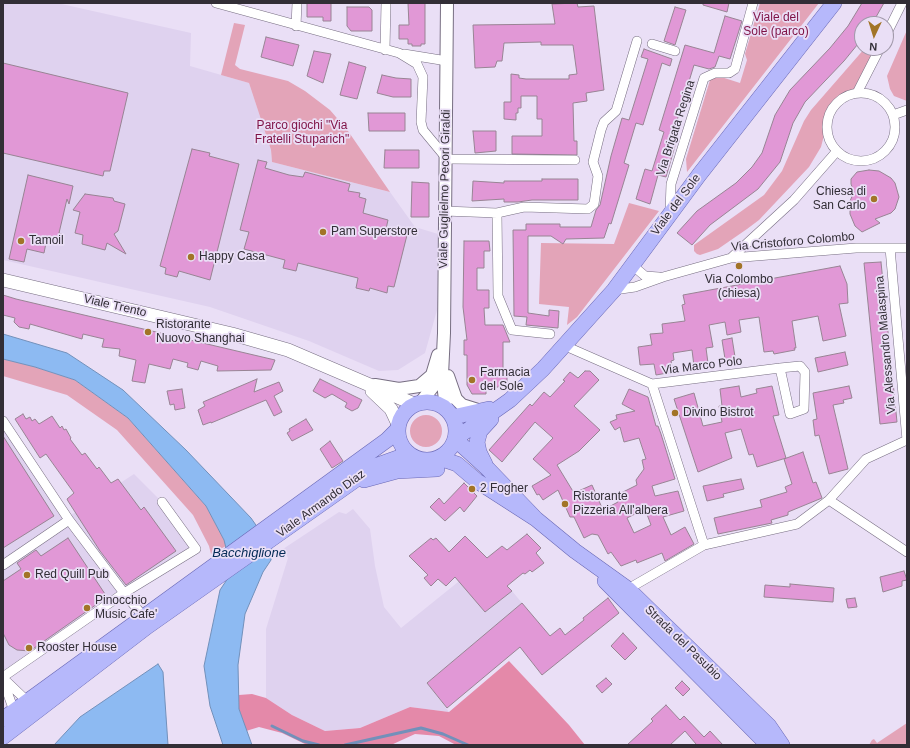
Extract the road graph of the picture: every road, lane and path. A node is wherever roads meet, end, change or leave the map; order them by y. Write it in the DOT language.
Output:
graph roads {
  1 [pos="216,3"];
  2 [pos="296,3"];
  3 [pos="386,3"];
  4 [pos="447,3"];
  5 [pos="753,3"];
  6 [pos="834,3"];
  7 [pos="902,3"];
  8 [pos="894,19"];
  9 [pos="296,26"];
  10 [pos="637,41"];
  11 [pos="652,44"];
  12 [pos="385,50"];
  13 [pos="675,51"];
  14 [pos="399,53"];
  15 [pos="876,56"];
  16 [pos="447,61"];
  17 [pos="857,93"];
  18 [pos="907,110"];
  19 [pos="893,115"];
  20 [pos="837,151"];
  21 [pos="447,159"];
  22 [pos="575,160"];
  23 [pos="444,211"];
  24 [pos="497,213"];
  25 [pos="670,214"];
  26 [pos="890,248"];
  27 [pos="907,248"];
  28 [pos="732,258"];
  29 [pos="632,265"];
  30 [pos="663,277"];
  31 [pos="3,280"];
  32 [pos="614,290"];
  33 [pos="444,333"];
  34 [pos="550,334"];
  35 [pos="563,345"];
  36 [pos="780,368"];
  37 [pos="442,375"];
  38 [pos="361,382"];
  39 [pos="652,384"];
  40 [pos="510,400"];
  41 [pos="418,403"];
  42 [pos="449,412"];
  43 [pos="484,412"];
  44 [pos="3,421"];
  45 [pos="398,427"];
  46 [pos="455,438"];
  47 [pos="907,440"];
  48 [pos="414,457"];
  49 [pos="430,460"];
  50 [pos="488,469"];
  51 [pos="478,481"];
  52 [pos="337,491"];
  53 [pos="829,500"];
  54 [pos="162,502"];
  55 [pos="536,519"];
  56 [pos="70,520"];
  57 [pos="266,536"];
  58 [pos="704,545"];
  59 [pos="575,551"];
  60 [pos="907,552"];
  61 [pos="3,565"];
  62 [pos="218,570"];
  63 [pos="628,589"];
  64 [pos="124,593"];
  65 [pos="143,616"];
  66 [pos="3,678"];
  67 [pos="27,701"];
  68 [pos="8,715"];
  69 [pos="3,736"];
  70 [pos="768,745"];
  71 [pos="782,745"];
  1 -- 9 [label="street"];
  2 -- 9 [label="street"];
  3 -- 12 [label="street"];
  4 -- 16 [label="street, Viale Guglielmo Pecori Giraldi"];
  5 -- 25 [label="street, Via Brigata Regina"];
  6 -- 25 [label="main road, Viale del Sole"];
  7 -- 8 [label="street"];
  9 -- 12 [label="street"];
  10 -- 24 [label="street"];
  11 -- 13 [label="street"];
  12 -- 14 [label="street"];
  14 -- 16 [label="street"];
  14 -- 21 [label="street"];
  15 -- 17 [label="street"];
  16 -- 21 [label="street, Viale Guglielmo Pecori Giraldi"];
  17 -- 19 [label="street"];
  17 -- 20 [label="street"];
  18 -- 19 [label="street"];
  19 -- 20 [label="street"];
  20 -- 28 [label="street"];
  21 -- 22 [label="street"];
  21 -- 23 [label="street, Viale Guglielmo Pecori Giraldi"];
  23 -- 24 [label="street"];
  23 -- 33 [label="street, Viale Guglielmo Pecori Giraldi"];
  24 -- 34 [label="street"];
  25 -- 29 [label="main road, Viale del Sole"];
  26 -- 27 [label="street, Via Cristoforo Colombo"];
  26 -- 28 [label="street, Via Cristoforo Colombo"];
  26 -- 47 [label="street, Via Alessandro Malaspina"];
  28 -- 30 [label="street, Via Cristoforo Colombo"];
  29 -- 30 [label="street"];
  29 -- 32 [label="main road, Viale del Sole"];
  30 -- 32 [label="street, Via Cristoforo Colombo"];
  31 -- 38 [label="main road, Viale Trento"];
  32 -- 35 [label="main road, Viale del Sole"];
  33 -- 37 [label="street, Viale Guglielmo Pecori Giraldi"];
  33 -- 38 [label="street"];
  33 -- 43 [label="street"];
  35 -- 39 [label="street, Via Marco Polo"];
  35 -- 40 [label="main road, Viale del Sole"];
  36 -- 36 [label="street, Via Marco Polo"];
  36 -- 39 [label="street, Via Marco Polo"];
  37 -- 41 [label="street"];
  37 -- 42 [label="street, Viale Guglielmo Pecori Giraldi"];
  38 -- 41 [label="main road, Viale Trento"];
  38 -- 45 [label="main road, Viale Trento"];
  39 -- 58 [label="street"];
  40 -- 43 [label="main road, Viale del Sole"];
  40 -- 46 [label="main road, Viale del Sole"];
  40 -- 50 [label="main road"];
  41 -- 42 [label="main road"];
  41 -- 45 [label="main road"];
  42 -- 43 [label="main road, Viale del Sole"];
  42 -- 46 [label="main road"];
  44 -- 56 [label="street"];
  45 -- 48 [label="main road"];
  45 -- 57 [label="main road, Viale Armando Diaz"];
  46 -- 49 [label="main road"];
  46 -- 50 [label="main road, Strada del Pasubio"];
  47 -- 53 [label="street"];
  48 -- 49 [label="main road, Strada del Pasubio"];
  48 -- 52 [label="main road, Viale Armando Diaz"];
  49 -- 51 [label="main road, Strada del Pasubio"];
  50 -- 55 [label="main road, Strada del Pasubio"];
  51 -- 52 [label="main road"];
  51 -- 55 [label="main road, Strada del Pasubio"];
  52 -- 57 [label="main road, Viale Armando Diaz"];
  53 -- 58 [label="street"];
  53 -- 60 [label="street"];
  54 -- 64 [label="street"];
  55 -- 59 [label="main road, Strada del Pasubio"];
  56 -- 61 [label="street"];
  56 -- 64 [label="street"];
  57 -- 62 [label="main road, Viale Armando Diaz"];
  58 -- 63 [label="street"];
  59 -- 63 [label="main road, Strada del Pasubio"];
  59 -- 70 [label="main road, Strada del Pasubio"];
  62 -- 65 [label="main road, Viale Armando Diaz"];
  62 -- 69 [label="main road, Viale Armando Diaz"];
  63 -- 71 [label="main road, Strada del Pasubio"];
  64 -- 65 [label="street"];
  64 -- 66 [label="street"];
  65 -- 67 [label="main road, Viale Armando Diaz"];
  66 -- 67 [label="street"];
  66 -- 68 [label="street"];
  67 -- 68 [label="main road, Viale Armando Diaz"];
}
